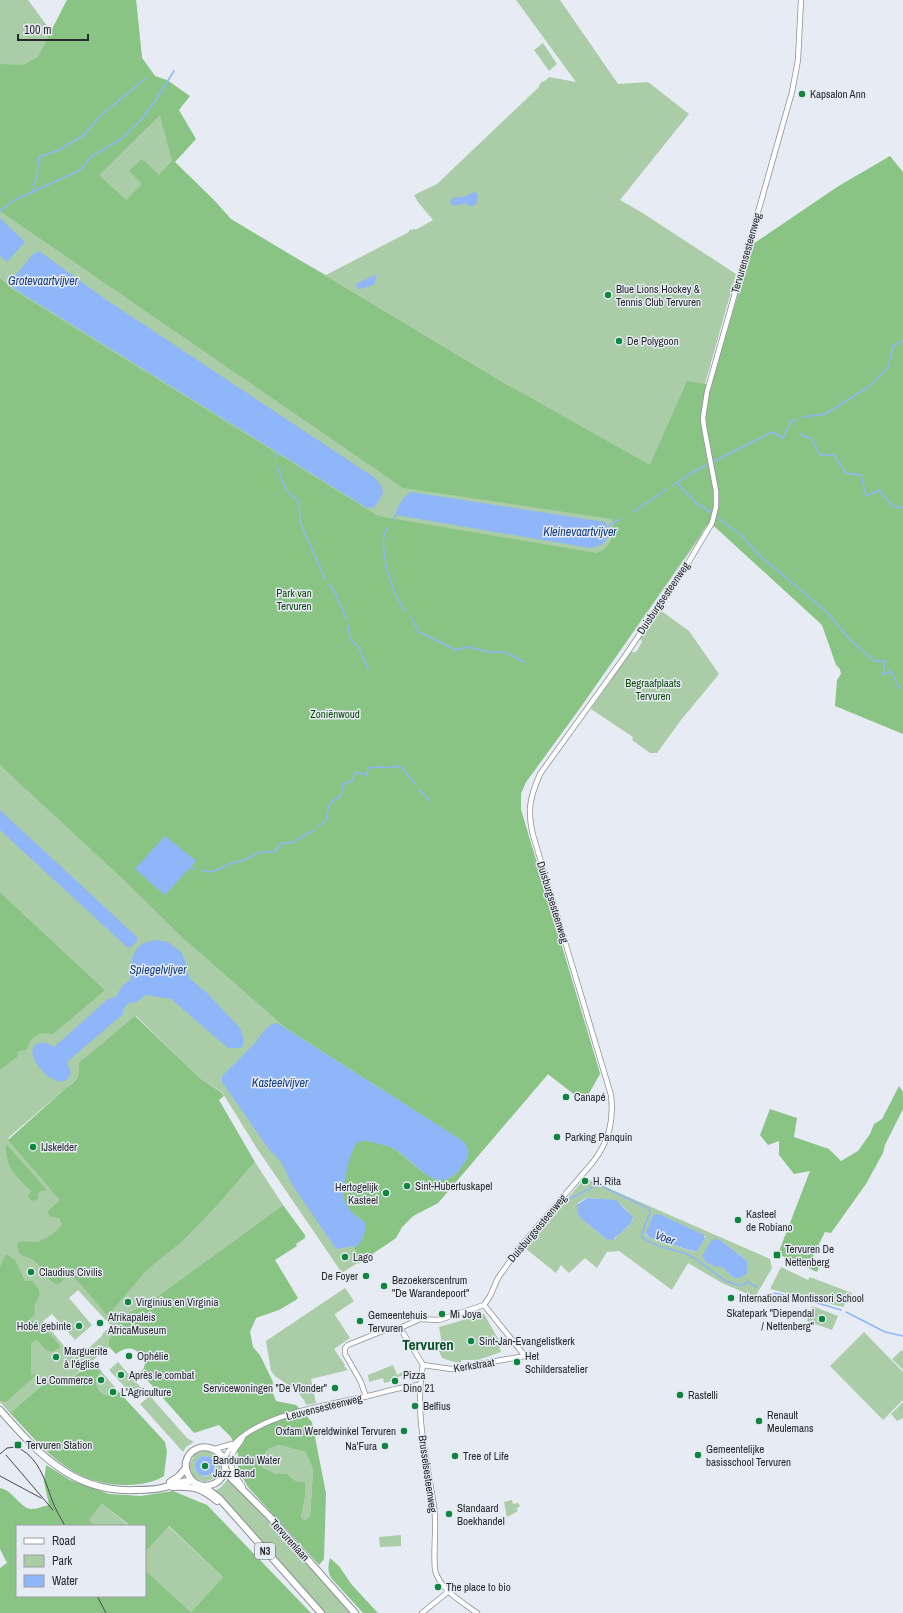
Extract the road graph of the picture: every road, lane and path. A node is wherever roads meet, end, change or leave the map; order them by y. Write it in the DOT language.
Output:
graph roads {
  1 [pos="801,0"];
  2 [pos="716,507"];
  3 [pos="484,1305"];
  4 [pos="400,1328"];
  5 [pos="423,1365"];
  6 [pos="420,1385"];
  7 [pos="366,1397"];
  8 [pos="0,1410"];
  9 [pos="243,1437"];
  10 [pos="234,1443"];
  11 [pos="215,1449"];
  12 [pos="224,1460"];
  13 [pos="186,1468"];
  14 [pos="225,1468"];
  15 [pos="192,1481"];
  16 [pos="202,1486"];
  17 [pos="165,1487"];
  18 [pos="149,1489"];
  19 [pos="248,1495"];
  20 [pos="230,1511"];
  21 [pos="449,1591"];
  22 [pos="321,1613"];
  23 [pos="355,1613"];
  24 [pos="422,1613"];
  25 [pos="477,1613"];
  1 -- 2 [label="street, Tervurensesteenweg"];
  2 -- 3 [label="street, Duisburgsesteenweg"];
  3 -- 4 [label="street"];
  3 -- 5 [label="street, Kerkstraat"];
  4 -- 5 [label="street"];
  4 -- 7 [label="street"];
  5 -- 6 [label="street, Brusselsesteenweg"];
  6 -- 7 [label="street, Leuvensesteenweg"];
  6 -- 21 [label="street, Brusselsesteenweg"];
  7 -- 9 [label="street, Leuvensesteenweg"];
  8 -- 18 [label="main road, N3"];
  9 -- 10 [label="street, Leuvensesteenweg"];
  9 -- 19 [label="street, N3"];
  10 -- 11 [label="street, Leuvensesteenweg"];
  10 -- 12 [label="street, Leuvensesteenweg"];
  11 -- 12 [label="main road"];
  11 -- 13 [label="main road, N3"];
  12 -- 14 [label="main road, Tervurenlaan / N3"];
  13 -- 15 [label="main road"];
  13 -- 18 [label="main road, N3"];
  14 -- 16 [label="main road"];
  14 -- 19 [label="main road, Tervurenlaan / N3"];
  15 -- 16 [label="main road, N3"];
  15 -- 17 [label="main road, N3"];
  16 -- 20 [label="main road, N3"];
  17 -- 18 [label="main road, N3"];
  17 -- 20 [label="main road, N3"];
  19 -- 23 [label="main road, Tervurenlaan / N3"];
  20 -- 22 [label="main road, N3"];
  21 -- 24 [label="street"];
  21 -- 25 [label="street, Brusselsesteenweg"];
}
